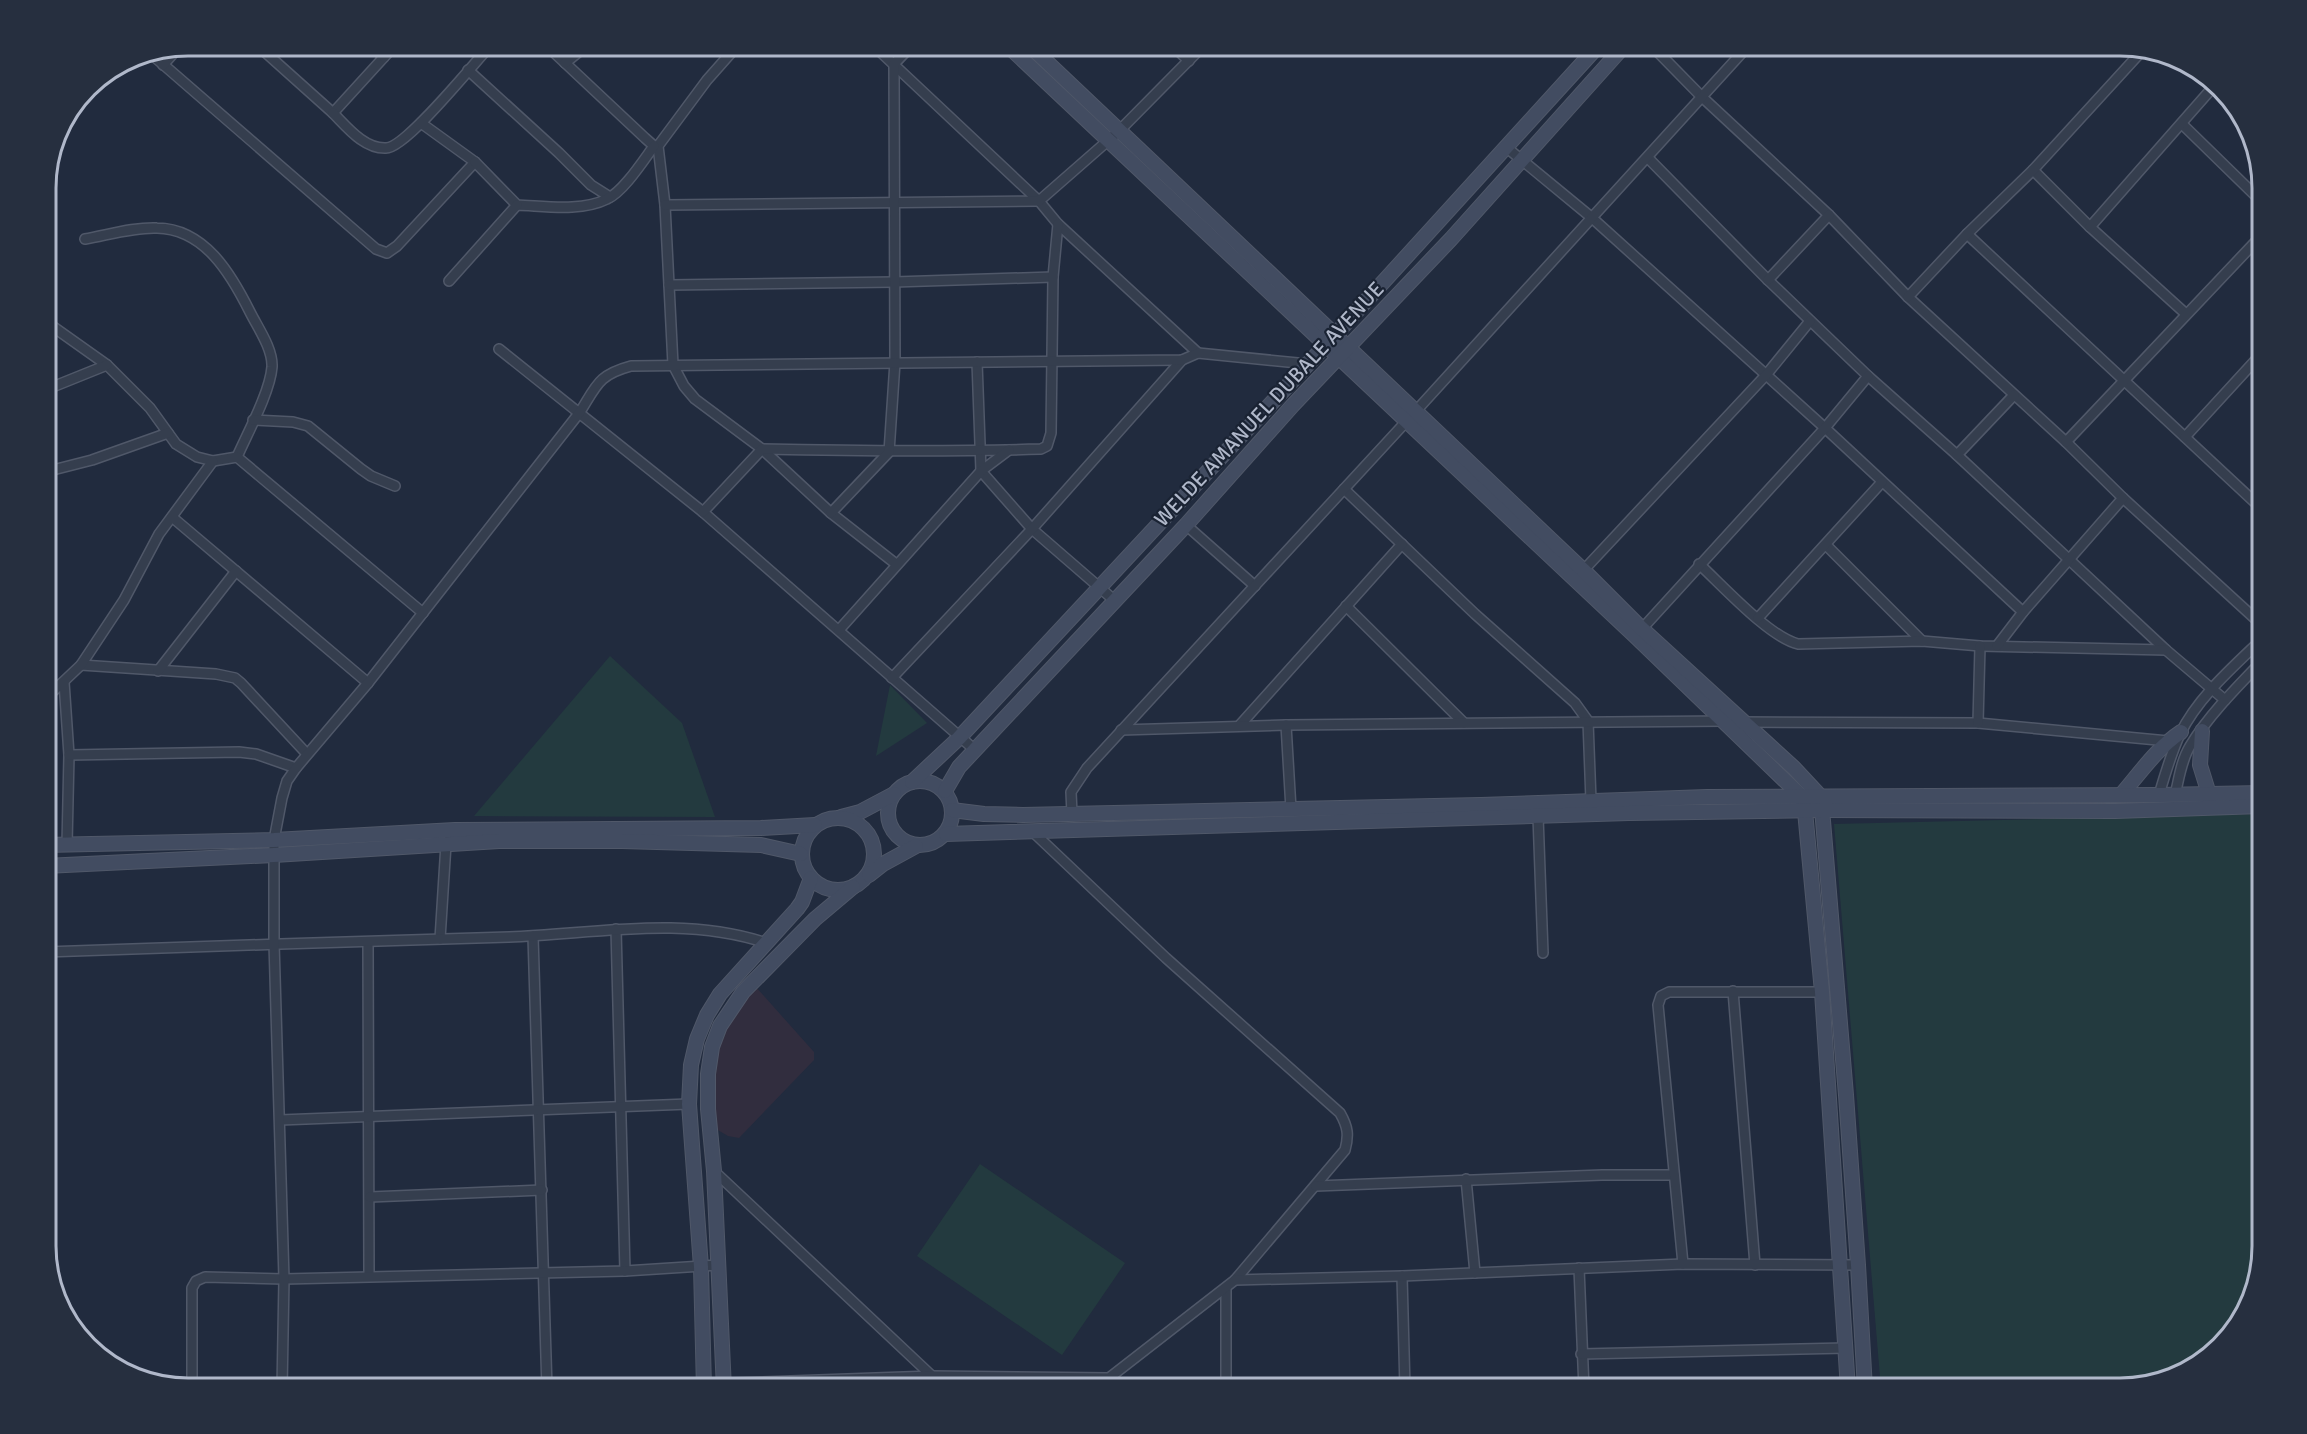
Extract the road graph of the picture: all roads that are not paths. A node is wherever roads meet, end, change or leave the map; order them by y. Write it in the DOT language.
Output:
graph roads {
  1 [pos="269,56"];
  2 [pos="481,56"];
  3 [pos="558,56"];
  4 [pos="574,56"];
  5 [pos="728,56"];
  6 [pos="885,56"];
  7 [pos="902,56"];
  8 [pos="1020,56"];
  9 [pos="1039,56"];
  10 [pos="1183,56"];
  11 [pos="1194,56"];
  12 [pos="1589,56"];
  13 [pos="1615,56"];
  14 [pos="1662,56"];
  15 [pos="1739,56"];
  16 [pos="169,57"];
  17 [pos="384,57"];
  18 [pos="2136,57"];
  19 [pos="158,59"];
  20 [pos="1189,62"];
  21 [pos="565,63"];
  22 [pos="163,64"];
  23 [pos="894,64"];
  24 [pos="468,70"];
  25 [pos="2210,91"];
  26 [pos="1702,97"];
  27 [pos="333,113"];
  28 [pos="421,123"];
  29 [pos="2182,124"];
  30 [pos="1114,136"];
  31 [pos="656,146"];
  32 [pos="1506,147"];
  33 [pos="1648,158"];
  34 [pos="1521,159"];
  35 [pos="475,162"];
  36 [pos="2033,170"];
  37 [pos="2251,191"];
  38 [pos="610,197"];
  39 [pos="1039,201"];
  40 [pos="893,204"];
  41 [pos="517,205"];
  42 [pos="665,205"];
  43 [pos="1829,215"];
  44 [pos="1591,217"];
  45 [pos="1058,224"];
  46 [pos="2090,227"];
  47 [pos="1967,234"];
  48 [pos="85,239"];
  49 [pos="2251,246"];
  50 [pos="1053,277"];
  51 [pos="1768,280"];
  52 [pos="449,281"];
  53 [pos="894,282"];
  54 [pos="669,285"];
  55 [pos="1908,297"];
  56 [pos="2186,314"];
  57 [pos="1810,321"];
  58 [pos="56,329"];
  59 [pos="1330,340"];
  60 [pos="499,349"];
  61 [pos="1344,352"];
  62 [pos="1198,353"];
  63 [pos="1052,360"];
  64 [pos="1182,360"];
  65 [pos="895,362"];
  66 [pos="976,362"];
  67 [pos="1308,364"];
  68 [pos="106,365"];
  69 [pos="673,365"];
  70 [pos="2251,365"];
  71 [pos="1766,375"];
  72 [pos="1868,376"];
  73 [pos="2124,380"];
  74 [pos="56,385"];
  75 [pos="2014,395"];
  76 [pos="580,412"];
  77 [pos="1411,416"];
  78 [pos="253,420"];
  79 [pos="1825,428"];
  80 [pos="168,433"];
  81 [pos="2185,437"];
  82 [pos="2066,442"];
  83 [pos="762,449"];
  84 [pos="1009,450"];
  85 [pos="1227,450"];
  86 [pos="979,451"];
  87 [pos="889,452"];
  88 [pos="1957,455"];
  89 [pos="237,457"];
  90 [pos="213,461"];
  91 [pos="1240,463"];
  92 [pos="56,469"];
  93 [pos="981,471"];
  94 [pos="1882,482"];
  95 [pos="395,486"];
  96 [pos="1344,489"];
  97 [pos="2123,498"];
  98 [pos="2251,499"];
  99 [pos="703,512"];
  100 [pos="831,513"];
  101 [pos="172,517"];
  102 [pos="1186,525"];
  103 [pos="1032,529"];
  104 [pos="1402,544"];
  105 [pos="1826,544"];
  106 [pos="2069,559"];
  107 [pos="896,564"];
  108 [pos="1699,564"];
  109 [pos="236,571"];
  110 [pos="1579,575"];
  111 [pos="1255,586"];
  112 [pos="1099,587"];
  113 [pos="1114,600"];
  114 [pos="1346,606"];
  115 [pos="2023,612"];
  116 [pos="423,613"];
  117 [pos="2251,615"];
  118 [pos="1758,618"];
  119 [pos="839,630"];
  120 [pos="1639,632"];
  121 [pos="1922,641"];
  122 [pos="1980,646"];
  123 [pos="1997,646"];
  124 [pos="2166,650"];
  125 [pos="2251,650"];
  126 [pos="81,665"];
  127 [pos="158,671"];
  128 [pos="2251,672"];
  129 [pos="892,678"];
  130 [pos="64,682"];
  131 [pos="368,683"];
  132 [pos="56,689"];
  133 [pos="2213,690"];
  134 [pos="2225,700"];
  135 [pos="1588,721"];
  136 [pos="1724,721"];
  137 [pos="1742,722"];
  138 [pos="1464,723"];
  139 [pos="1978,723"];
  140 [pos="1286,725"];
  141 [pos="1239,726"];
  142 [pos="1121,730"];
  143 [pos="2202,731"];
  144 [pos="2181,732"];
  145 [pos="958,738"];
  146 [pos="2168,741"];
  147 [pos="975,750"];
  148 [pos="307,754"];
  149 [pos="69,755"];
  150 [pos="296,768"];
  151 [pos="912,782"];
  152 [pos="945,791"];
  153 [pos="2252,793"];
  154 [pos="894,794"];
  155 [pos="2209,794"];
  156 [pos="2121,795"];
  157 [pos="2159,795"];
  158 [pos="2175,795"];
  159 [pos="1591,801"];
  160 [pos="1803,804"];
  161 [pos="1821,804"];
  162 [pos="2252,806"];
  163 [pos="1291,809"];
  164 [pos="952,810"];
  165 [pos="1072,814"];
  166 [pos="1538,816"];
  167 [pos="840,818"];
  168 [pos="815,825"];
  169 [pos="455,830"];
  170 [pos="1033,832"];
  171 [pos="946,834"];
  172 [pos="274,840"];
  173 [pos="446,844"];
  174 [pos="56,845"];
  175 [pos="67,845"];
  176 [pos="916,846"];
  177 [pos="801,854"];
  178 [pos="274,855"];
  179 [pos="56,865"];
  180 [pos="811,878"];
  181 [pos="865,878"];
  182 [pos="853,887"];
  183 [pos="615,929"];
  184 [pos="533,936"];
  185 [pos="440,939"];
  186 [pos="368,942"];
  187 [pos="274,943"];
  188 [pos="766,943"];
  189 [pos="56,952"];
  190 [pos="1543,953"];
  191 [pos="1733,992"];
  192 [pos="1822,992"];
  193 [pos="708,1087"];
  194 [pos="690,1089"];
  195 [pos="689,1104"];
  196 [pos="621,1106"];
  197 [pos="540,1111"];
  198 [pos="367,1116"];
  199 [pos="280,1120"];
  200 [pos="714,1171"];
  201 [pos="1674,1175"];
  202 [pos="1466,1179"];
  203 [pos="1316,1186"];
  204 [pos="542,1190"];
  205 [pos="370,1197"];
  206 [pos="1683,1264"];
  207 [pos="717,1265"];
  208 [pos="1755,1265"];
  209 [pos="1858,1265"];
  210 [pos="1841,1266"];
  211 [pos="700,1267"];
  212 [pos="1579,1268"];
  213 [pos="625,1271"];
  214 [pos="544,1273"];
  215 [pos="1475,1273"];
  216 [pos="369,1276"];
  217 [pos="1402,1276"];
  218 [pos="284,1279"];
  219 [pos="1235,1280"];
  220 [pos="1226,1287"];
  221 [pos="1846,1347"];
  222 [pos="1581,1354"];
  223 [pos="932,1376"];
  224 [pos="192,1378"];
  225 [pos="282,1378"];
  226 [pos="547,1378"];
  227 [pos="704,1378"];
  228 [pos="724,1378"];
  229 [pos="890,1378"];
  230 [pos="1109,1378"];
  231 [pos="1226,1378"];
  232 [pos="1405,1378"];
  233 [pos="1583,1378"];
  234 [pos="1847,1378"];
  235 [pos="1863,1378"];
  1 -- 27 [label="street"];
  2 -- 24 [label="street"];
  3 -- 21 [label="street"];
  4 -- 21 [label="street"];
  5 -- 31 [label="street"];
  6 -- 23 [label="street"];
  7 -- 23 [label="street"];
  8 -- 30 [label="main road"];
  9 -- 30 [label="main road"];
  10 -- 20 [label="street"];
  11 -- 20 [label="street"];
  12 -- 32 [label="main road"];
  13 -- 34 [label="main road, WELDE AMANUEL DUBALE AVENUE"];
  14 -- 26 [label="street"];
  15 -- 26 [label="street"];
  16 -- 22 [label="street"];
  17 -- 27 [label="street"];
  18 -- 36 [label="street"];
  19 -- 22 [label="street"];
  20 -- 30 [label="street"];
  21 -- 31 [label="street"];
  22 -- 35 [label="street"];
  23 -- 39 [label="street"];
  23 -- 40 [label="street"];
  24 -- 28 [label="street"];
  24 -- 38 [label="street"];
  25 -- 29 [label="street"];
  26 -- 33 [label="street"];
  26 -- 43 [label="street"];
  27 -- 28 [label="street"];
  28 -- 35 [label="street"];
  29 -- 37 [label="street"];
  29 -- 46 [label="street"];
  30 -- 39 [label="street"];
  30 -- 59 [label="main road"];
  31 -- 38 [label="street"];
  31 -- 42 [label="street"];
  32 -- 34 [label="street"];
  32 -- 59 [label="main road"];
  33 -- 44 [label="street"];
  33 -- 51 [label="street"];
  34 -- 44 [label="street"];
  34 -- 61 [label="main road, WELDE AMANUEL DUBALE AVENUE"];
  35 -- 41 [label="street"];
  36 -- 46 [label="street"];
  36 -- 47 [label="street"];
  38 -- 41 [label="street"];
  39 -- 40 [label="street"];
  39 -- 45 [label="street"];
  40 -- 42 [label="street"];
  40 -- 53 [label="street"];
  41 -- 52 [label="street"];
  42 -- 54 [label="street"];
  43 -- 51 [label="street"];
  43 -- 55 [label="street"];
  44 -- 71 [label="street"];
  44 -- 77 [label="street"];
  45 -- 50 [label="street"];
  45 -- 62 [label="street"];
  46 -- 56 [label="street"];
  47 -- 55 [label="street"];
  47 -- 73 [label="street"];
  48 -- 78 [label="street"];
  49 -- 56 [label="street"];
  50 -- 53 [label="street"];
  50 -- 63 [label="street"];
  51 -- 57 [label="street"];
  53 -- 54 [label="street"];
  53 -- 65 [label="street"];
  54 -- 69 [label="street"];
  55 -- 75 [label="street"];
  56 -- 73 [label="street"];
  57 -- 71 [label="street"];
  57 -- 72 [label="street"];
  58 -- 68 [label="street"];
  59 -- 61 [label="main road"];
  59 -- 67 [label="main road"];
  60 -- 76 [label="street"];
  61 -- 77 [label="main road"];
  61 -- 91 [label="main road, WELDE AMANUEL DUBALE AVENUE"];
  62 -- 64 [label="street"];
  62 -- 67 [label="street"];
  63 -- 64 [label="street"];
  63 -- 66 [label="street"];
  63 -- 84 [label="street"];
  64 -- 103 [label="street"];
  65 -- 66 [label="street"];
  65 -- 69 [label="street"];
  65 -- 87 [label="street"];
  66 -- 86 [label="street"];
  67 -- 85 [label="main road"];
  68 -- 74 [label="street"];
  68 -- 80 [label="street"];
  69 -- 76 [label="street"];
  69 -- 83 [label="street"];
  70 -- 81 [label="street"];
  71 -- 79 [label="street"];
  71 -- 110 [label="street"];
  72 -- 79 [label="street"];
  72 -- 88 [label="street"];
  73 -- 81 [label="street"];
  73 -- 82 [label="street"];
  75 -- 82 [label="street"];
  75 -- 88 [label="street"];
  76 -- 99 [label="street"];
  76 -- 116 [label="street"];
  77 -- 96 [label="street"];
  77 -- 110 [label="main road"];
  78 -- 89 [label="street"];
  78 -- 95 [label="street"];
  79 -- 94 [label="street"];
  79 -- 108 [label="street"];
  80 -- 90 [label="street"];
  80 -- 92 [label="street"];
  81 -- 98 [label="street"];
  82 -- 97 [label="street"];
  83 -- 87 [label="street"];
  83 -- 99 [label="street"];
  83 -- 100 [label="street"];
  84 -- 86 [label="street"];
  84 -- 93 [label="street"];
  85 -- 91 [label="main road"];
  85 -- 112 [label="main road"];
  86 -- 87 [label="street"];
  86 -- 93 [label="street"];
  87 -- 100 [label="street"];
  88 -- 106 [label="street"];
  89 -- 90 [label="street"];
  89 -- 116 [label="street"];
  90 -- 101 [label="street"];
  91 -- 102 [label="main road, WELDE AMANUEL DUBALE AVENUE"];
  93 -- 103 [label="street"];
  93 -- 107 [label="street"];
  94 -- 105 [label="street"];
  94 -- 115 [label="street"];
  96 -- 104 [label="street"];
  96 -- 111 [label="street"];
  97 -- 106 [label="street"];
  97 -- 117 [label="street"];
  99 -- 119 [label="street"];
  100 -- 107 [label="street"];
  101 -- 109 [label="street"];
  101 -- 126 [label="street"];
  102 -- 111 [label="street"];
  102 -- 113 [label="main road, WELDE AMANUEL DUBALE AVENUE"];
  103 -- 112 [label="street"];
  103 -- 129 [label="street"];
  104 -- 114 [label="street"];
  104 -- 135 [label="street"];
  105 -- 118 [label="street"];
  105 -- 121 [label="street"];
  106 -- 115 [label="street"];
  106 -- 124 [label="street"];
  107 -- 119 [label="street"];
  108 -- 118 [label="street"];
  108 -- 120 [label="street"];
  109 -- 127 [label="street"];
  109 -- 131 [label="street"];
  110 -- 120 [label="main road"];
  111 -- 142 [label="street"];
  112 -- 113 [label="street"];
  112 -- 145 [label="main road"];
  113 -- 147 [label="main road, WELDE AMANUEL DUBALE AVENUE"];
  114 -- 138 [label="street"];
  114 -- 141 [label="street"];
  115 -- 123 [label="street"];
  116 -- 131 [label="street"];
  118 -- 121 [label="street"];
  119 -- 129 [label="street"];
  120 -- 136 [label="main road"];
  120 -- 137 [label="main road"];
  121 -- 122 [label="street"];
  122 -- 123 [label="street"];
  122 -- 139 [label="street"];
  123 -- 124 [label="street"];
  124 -- 133 [label="street"];
  125 -- 133 [label="street"];
  126 -- 127 [label="street"];
  126 -- 130 [label="street"];
  127 -- 148 [label="street"];
  128 -- 134 [label="street"];
  129 -- 145 [label="street"];
  130 -- 132 [label="street"];
  130 -- 149 [label="street"];
  131 -- 148 [label="street"];
  133 -- 134 [label="street"];
  133 -- 144 [label="street"];
  134 -- 143 [label="street"];
  135 -- 136 [label="street"];
  135 -- 138 [label="street"];
  135 -- 159 [label="street"];
  136 -- 137 [label="street"];
  136 -- 160 [label="main road"];
  137 -- 139 [label="street"];
  137 -- 161 [label="main road"];
  138 -- 140 [label="street"];
  139 -- 146 [label="street"];
  140 -- 141 [label="street"];
  140 -- 163 [label="street"];
  141 -- 142 [label="street"];
  142 -- 165 [label="street"];
  143 -- 155 [label="main road"];
  143 -- 158 [label="street"];
  144 -- 146 [label="main road"];
  144 -- 157 [label="street"];
  145 -- 147 [label="street"];
  145 -- 151 [label="main road"];
  146 -- 156 [label="main road"];
  147 -- 152 [label="main road, WELDE AMANUEL DUBALE AVENUE"];
  148 -- 150 [label="street"];
  149 -- 150 [label="street"];
  149 -- 175 [label="street"];
  150 -- 172 [label="street"];
  151 -- 152 [label="main road"];
  151 -- 154 [label="main road"];
  152 -- 164 [label="main road"];
  153 -- 155 [label="main road"];
  154 -- 167 [label="main road"];
  154 -- 176 [label="main road"];
  155 -- 158 [label="main road"];
  156 -- 157 [label="main road"];
  156 -- 161 [label="main road"];
  157 -- 158 [label="main road"];
  159 -- 160 [label="main road"];
  159 -- 163 [label="main road"];
  160 -- 161 [label="main road"];
  160 -- 166 [label="main road"];
  160 -- 192 [label="main road"];
  161 -- 162 [label="main road"];
  161 -- 209 [label="main road"];
  163 -- 165 [label="main road"];
  164 -- 165 [label="main road"];
  164 -- 171 [label="main road"];
  166 -- 170 [label="main road"];
  166 -- 190 [label="street"];
  167 -- 168 [label="main road"];
  167 -- 181 [label="main road"];
  168 -- 169 [label="main road"];
  168 -- 177 [label="main road"];
  169 -- 172 [label="main road"];
  169 -- 173 [label="street"];
  170 -- 171 [label="main road"];
  170 -- 203 [label="street"];
  171 -- 176 [label="main road"];
  172 -- 175 [label="main road"];
  172 -- 178 [label="street"];
  173 -- 177 [label="main road"];
  173 -- 178 [label="main road"];
  173 -- 185 [label="street"];
  174 -- 175 [label="main road"];
  176 -- 181 [label="main road"];
  177 -- 180 [label="main road"];
  178 -- 179 [label="main road"];
  178 -- 187 [label="street"];
  180 -- 182 [label="main road"];
  180 -- 188 [label="main road"];
  181 -- 182 [label="main road"];
  182 -- 193 [label="main road"];
  183 -- 184 [label="street"];
  183 -- 188 [label="street"];
  183 -- 196 [label="street"];
  184 -- 185 [label="street"];
  184 -- 197 [label="street"];
  185 -- 186 [label="street"];
  186 -- 187 [label="street"];
  186 -- 198 [label="street"];
  187 -- 189 [label="street"];
  187 -- 199 [label="street"];
  188 -- 194 [label="main road"];
  191 -- 192 [label="street"];
  191 -- 201 [label="street"];
  191 -- 208 [label="street"];
  192 -- 210 [label="main road"];
  193 -- 194 [label="main road"];
  193 -- 200 [label="main road"];
  194 -- 195 [label="main road"];
  195 -- 196 [label="street"];
  195 -- 211 [label="main road"];
  196 -- 197 [label="street"];
  196 -- 213 [label="street"];
  197 -- 198 [label="street"];
  197 -- 204 [label="street"];
  198 -- 199 [label="street"];
  198 -- 205 [label="street"];
  199 -- 218 [label="street"];
  200 -- 207 [label="main road"];
  200 -- 223 [label="street"];
  201 -- 202 [label="street"];
  201 -- 206 [label="street"];
  202 -- 203 [label="street"];
  202 -- 215 [label="street"];
  203 -- 219 [label="street"];
  204 -- 205 [label="street"];
  204 -- 214 [label="street"];
  205 -- 216 [label="street"];
  206 -- 208 [label="street"];
  206 -- 212 [label="street"];
  207 -- 211 [label="street"];
  207 -- 228 [label="main road"];
  208 -- 210 [label="street"];
  209 -- 210 [label="street"];
  209 -- 235 [label="main road"];
  210 -- 221 [label="main road"];
  211 -- 213 [label="street"];
  211 -- 227 [label="main road"];
  212 -- 215 [label="street"];
  212 -- 222 [label="street"];
  213 -- 214 [label="street"];
  214 -- 216 [label="street"];
  214 -- 226 [label="street"];
  215 -- 217 [label="street"];
  216 -- 218 [label="street"];
  217 -- 219 [label="street"];
  217 -- 232 [label="street"];
  218 -- 224 [label="street"];
  218 -- 225 [label="street"];
  219 -- 220 [label="street"];
  220 -- 230 [label="street"];
  220 -- 231 [label="street"];
  221 -- 222 [label="street"];
  221 -- 234 [label="main road"];
  222 -- 233 [label="street"];
  223 -- 229 [label="street"];
  223 -- 230 [label="street"];
}
